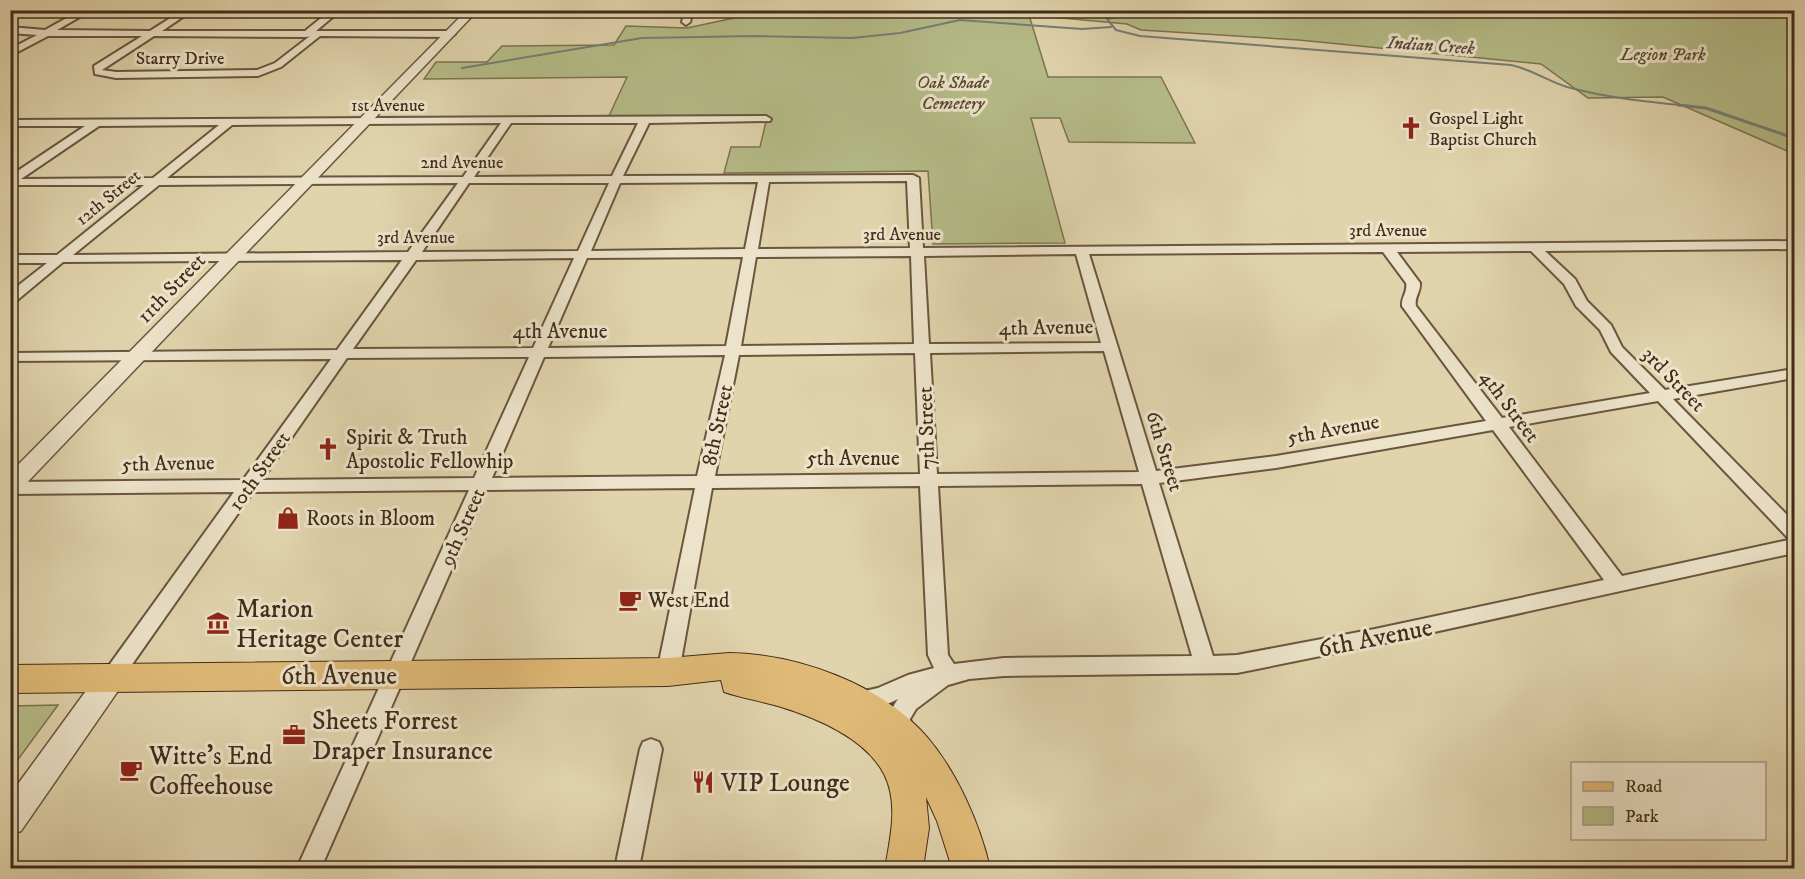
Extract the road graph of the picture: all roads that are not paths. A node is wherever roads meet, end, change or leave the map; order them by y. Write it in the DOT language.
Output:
graph roads {
  1 [pos="88,10"];
  2 [pos="189,10"];
  3 [pos="337,10"];
  4 [pos="473,10"];
  5 [pos="689,10"];
  6 [pos="686,22"];
  7 [pos="10,30"];
  8 [pos="46,33"];
  9 [pos="151,34"];
  10 [pos="307,34"];
  11 [pos="318,34"];
  12 [pos="451,34"];
  13 [pos="10,53"];
  14 [pos="766,119"];
  15 [pos="645,120"];
  16 [pos="508,121"];
  17 [pos="364,122"];
  18 [pos="10,123"];
  19 [pos="96,123"];
  20 [pos="228,123"];
  21 [pos="913,177"];
  22 [pos="616,179"];
  23 [pos="764,179"];
  24 [pos="308,180"];
  25 [pos="466,180"];
  26 [pos="156,181"];
  27 [pos="10,182"];
  28 [pos="1794,245"];
  29 [pos="1534,247"];
  30 [pos="1387,248"];
  31 [pos="1081,250"];
  32 [pos="918,251"];
  33 [pos="751,253"];
  34 [pos="583,254"];
  35 [pos="413,255"];
  36 [pos="235,256"];
  37 [pos="10,259"];
  38 [pos="61,259"];
  39 [pos="10,299"];
  40 [pos="1110,347"];
  41 [pos="922,349"];
  42 [pos="733,350"];
  43 [pos="541,352"];
  44 [pos="343,353"];
  45 [pos="140,355"];
  46 [pos="10,357"];
  47 [pos="1794,373"];
  48 [pos="1661,396"];
  49 [pos="1497,424"];
  50 [pos="1150,478"];
  51 [pos="928,480"];
  52 [pos="705,481"];
  53 [pos="482,483"];
  54 [pos="250,484"];
  55 [pos="10,487"];
  56 [pos="1794,533"];
  57 [pos="1794,546"];
  58 [pos="1618,585"];
  59 [pos="1205,665"];
  60 [pos="668,672"];
  61 [pos="395,675"];
  62 [pos="949,676"];
  63 [pos="112,677"];
  64 [pos="10,679"];
  65 [pos="861,716"];
  66 [pos="904,736"];
  67 [pos="651,749"];
  68 [pos="10,821"];
  69 [pos="309,868"];
  70 [pos="627,868"];
  71 [pos="904,868"];
  72 [pos="971,868"];
  1 -- 8 [label="street"];
  2 -- 9 [label="street"];
  3 -- 10 [label="street"];
  4 -- 12 [label="street, 11th Street"];
  5 -- 6 [label="street"];
  7 -- 8 [label="street"];
  8 -- 9 [label="street"];
  8 -- 13 [label="street"];
  9 -- 10 [label="street"];
  9 -- 11 [label="street, Starry Drive"];
  10 -- 11 [label="street"];
  11 -- 12 [label="street"];
  12 -- 17 [label="street, 11th Street"];
  14 -- 15 [label="street, 1st Avenue"];
  15 -- 16 [label="street, 1st Avenue"];
  15 -- 22 [label="street, 9th Street"];
  16 -- 17 [label="street, 1st Avenue"];
  16 -- 25 [label="street, 10th Street"];
  17 -- 20 [label="street, 1st Avenue"];
  17 -- 24 [label="street, 11th Street"];
  18 -- 19 [label="street, 1st Avenue"];
  19 -- 20 [label="street, 1st Avenue"];
  19 -- 27 [label="street"];
  20 -- 26 [label="street, 12th Street"];
  21 -- 23 [label="street, 2nd Avenue"];
  21 -- 32 [label="street, 7th Street"];
  22 -- 23 [label="street, 2nd Avenue"];
  22 -- 25 [label="street, 2nd Avenue"];
  22 -- 34 [label="street, 9th Street"];
  23 -- 33 [label="street, 8th Street"];
  24 -- 25 [label="street, 2nd Avenue"];
  24 -- 26 [label="street, 2nd Avenue"];
  24 -- 36 [label="street, 11th Street"];
  25 -- 35 [label="street, 10th Street"];
  26 -- 27 [label="street, 2nd Avenue"];
  26 -- 38 [label="street, 12th Street"];
  28 -- 29 [label="street, 3rd Avenue"];
  29 -- 30 [label="street, 3rd Avenue"];
  29 -- 48 [label="street, 3rd Street"];
  30 -- 31 [label="street, 3rd Avenue"];
  30 -- 49 [label="street, 4th Street"];
  31 -- 32 [label="street, 3rd Avenue"];
  31 -- 40 [label="street, 6th Street"];
  32 -- 33 [label="street, 3rd Avenue"];
  32 -- 41 [label="street, 7th Street"];
  33 -- 34 [label="street, 3rd Avenue"];
  33 -- 42 [label="street, 8th Street"];
  34 -- 35 [label="street, 3rd Avenue"];
  34 -- 43 [label="street, 9th Street"];
  35 -- 36 [label="street, 3rd Avenue"];
  35 -- 44 [label="street, 10th Street"];
  36 -- 38 [label="street, 3rd Avenue"];
  36 -- 45 [label="street, 11th Street"];
  37 -- 38 [label="street, 3rd Avenue"];
  38 -- 39 [label="street, 12th Street"];
  40 -- 41 [label="street, 4th Avenue"];
  40 -- 50 [label="street, 6th Street"];
  41 -- 42 [label="street, 4th Avenue"];
  41 -- 51 [label="street, 7th Street"];
  42 -- 43 [label="street, 4th Avenue"];
  42 -- 52 [label="street, 8th Street"];
  43 -- 44 [label="street, 4th Avenue"];
  43 -- 53 [label="street, 9th Street"];
  44 -- 45 [label="street, 4th Avenue"];
  44 -- 54 [label="street, 10th Street"];
  45 -- 46 [label="street, 4th Avenue"];
  45 -- 55 [label="street, 11th Street"];
  47 -- 48 [label="street, 5th Avenue"];
  48 -- 49 [label="street, 5th Avenue"];
  48 -- 56 [label="street, 3rd Street"];
  49 -- 50 [label="street, 5th Avenue"];
  49 -- 58 [label="street, 4th Street"];
  50 -- 51 [label="street, 5th Avenue"];
  50 -- 59 [label="street, 6th Street"];
  51 -- 52 [label="street, 5th Avenue"];
  51 -- 62 [label="street, 7th Street"];
  52 -- 53 [label="street, 5th Avenue"];
  52 -- 60 [label="street, 8th Street"];
  53 -- 54 [label="street, 5th Avenue"];
  53 -- 61 [label="street, 9th Street"];
  54 -- 55 [label="street, 5th Avenue"];
  54 -- 63 [label="street, 10th Street"];
  57 -- 58 [label="street, 6th Avenue"];
  58 -- 59 [label="street, 6th Avenue"];
  59 -- 62 [label="street, 6th Avenue"];
  60 -- 61 [label="main road, 6th Avenue"];
  60 -- 65 [label="main road, 6th Avenue"];
  61 -- 63 [label="main road, 6th Avenue"];
  61 -- 69 [label="street, 9th Street"];
  62 -- 65 [label="street, 6th Avenue"];
  62 -- 66 [label="street, 6th Avenue"];
  63 -- 64 [label="main road, 6th Avenue"];
  63 -- 68 [label="street, 10th Street"];
  65 -- 66 [label="main road"];
  65 -- 71 [label="main road"];
  66 -- 72 [label="main road"];
  67 -- 70 [label="street"];
}
